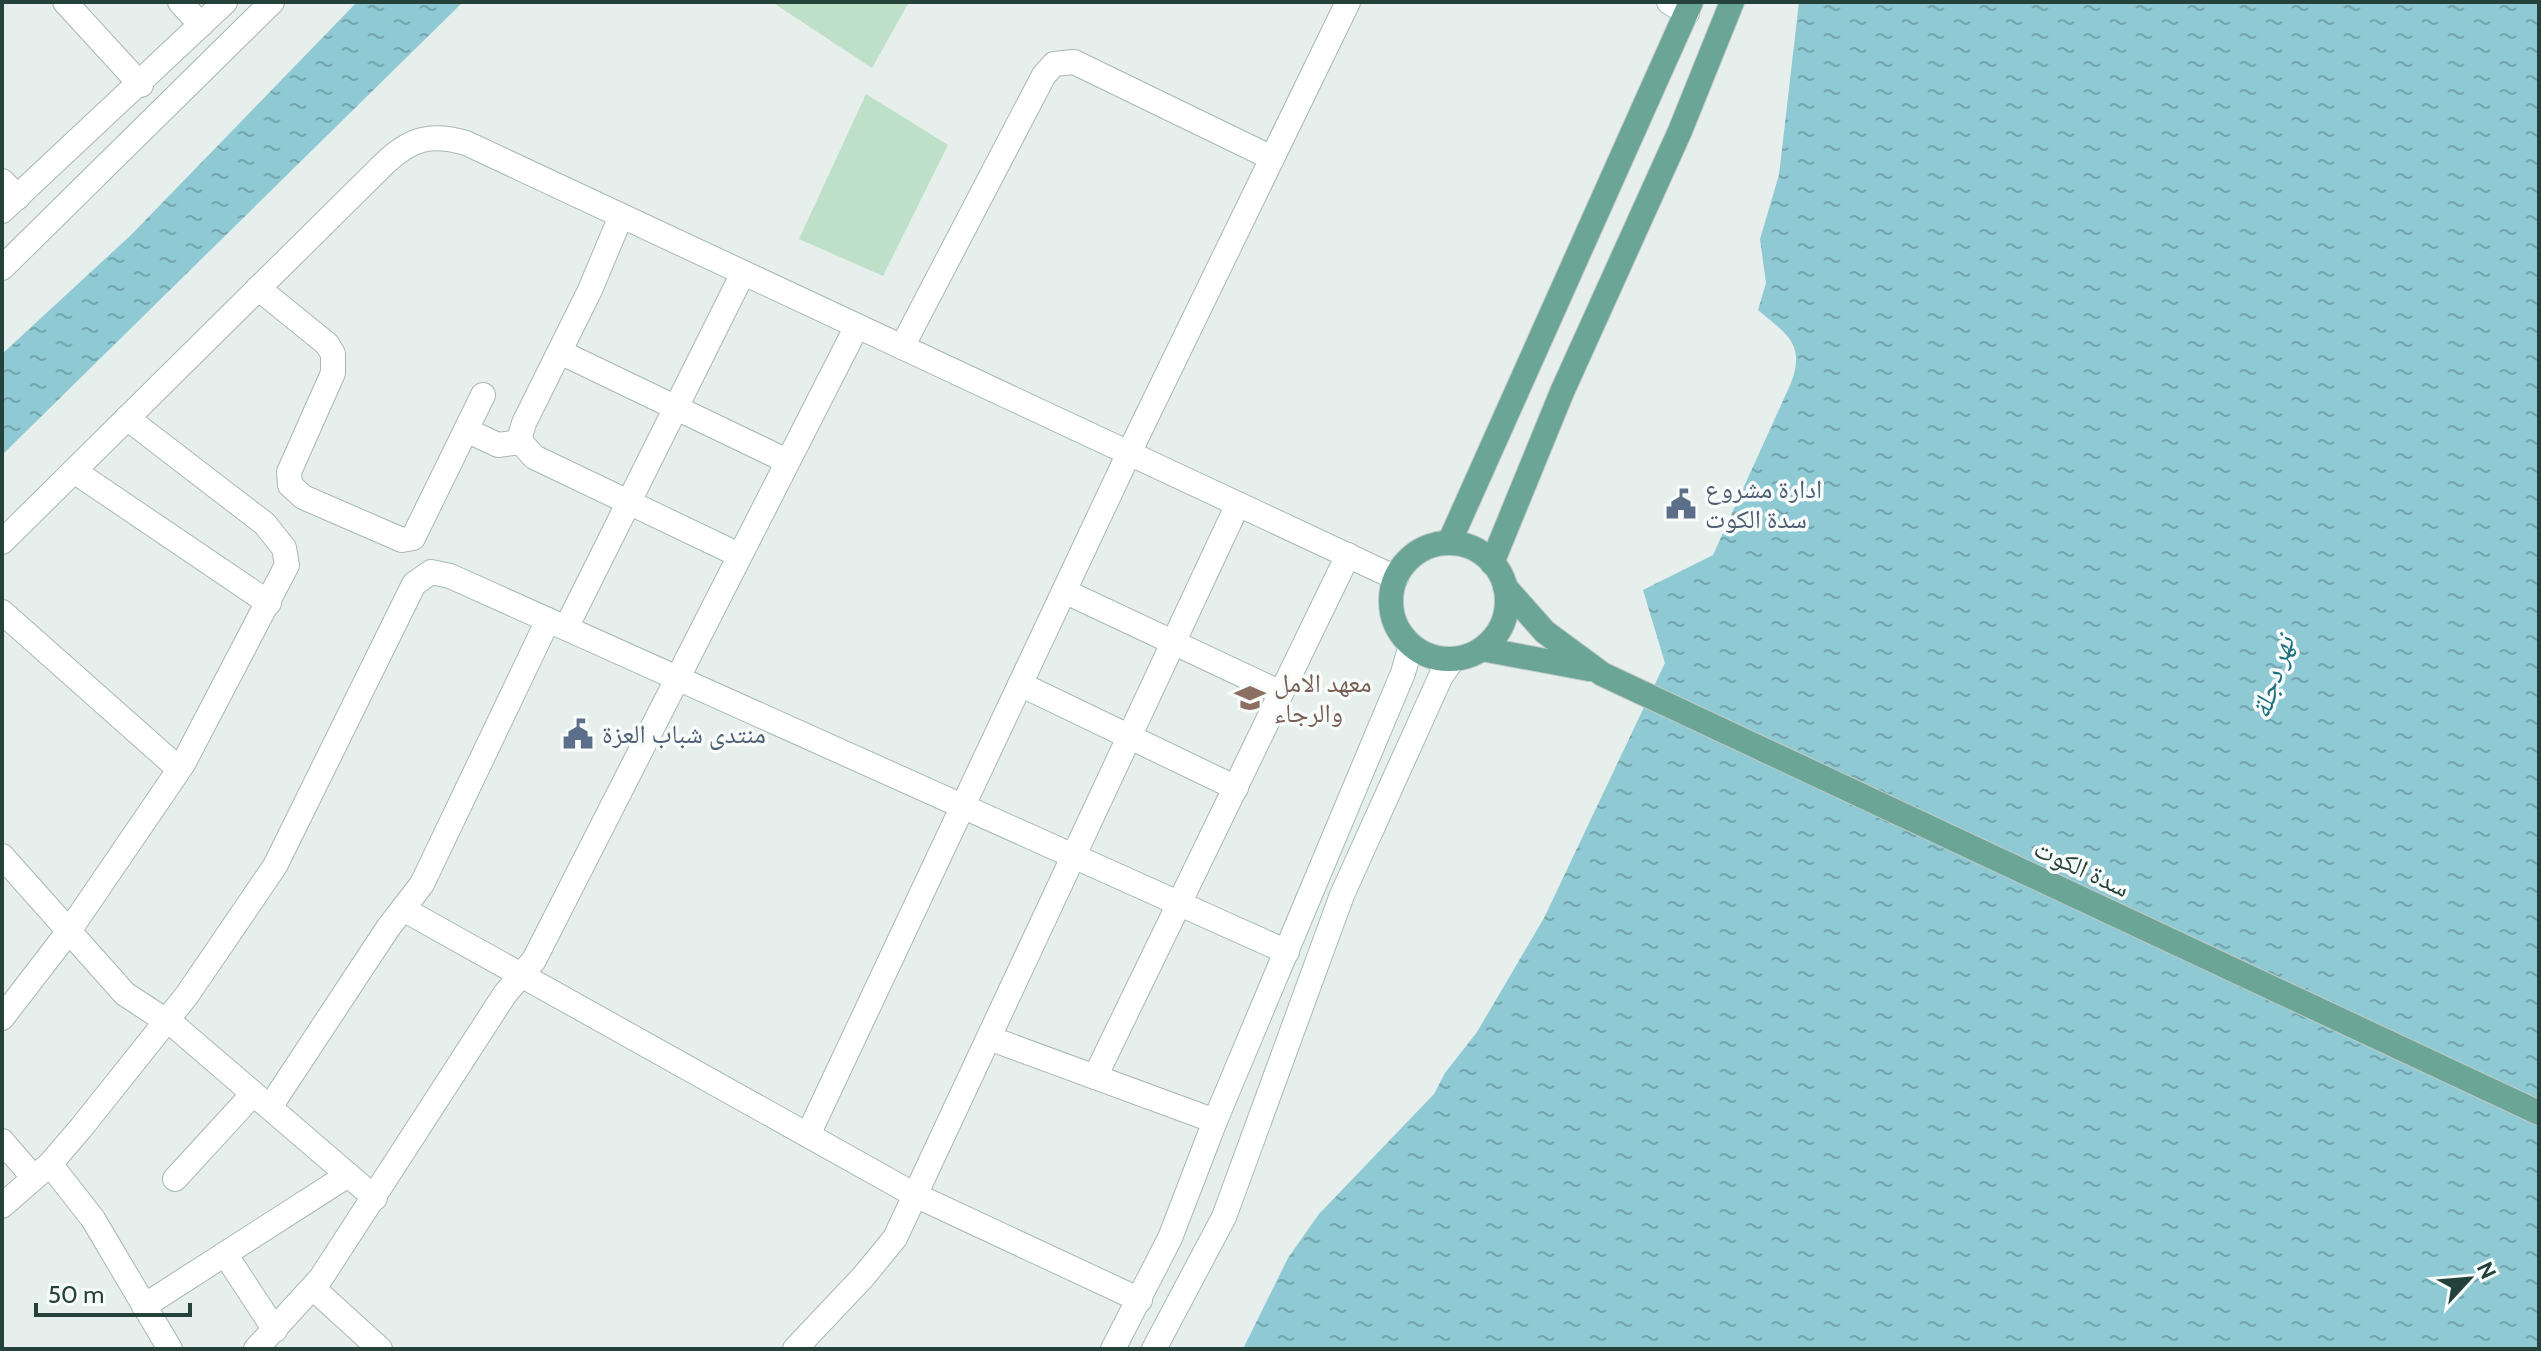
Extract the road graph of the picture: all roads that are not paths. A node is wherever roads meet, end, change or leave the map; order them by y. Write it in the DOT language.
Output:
graph roads {
  1 [pos="65,2"];
  2 [pos="180,2"];
  3 [pos="225,2"];
  4 [pos="272,2"];
  5 [pos="1348,2"];
  6 [pos="1732,2"];
  7 [pos="1683,6"];
  8 [pos="201,25"];
  9 [pos="141,85"];
  10 [pos="1272,158"];
  11 [pos="7,196"];
  12 [pos="621,216"];
  13 [pos="2,268"];
  14 [pos="743,273"];
  15 [pos="258,288"];
  16 [pos="857,326"];
  17 [pos="902,347"];
  18 [pos="560,352"];
  19 [pos="483,395"];
  20 [pos="676,409"];
  21 [pos="127,418"];
  22 [pos="466,430"];
  23 [pos="521,442"];
  24 [pos="1129,453"];
  25 [pos="787,461"];
  26 [pos="74,471"];
  27 [pos="629,502"];
  28 [pos="1238,504"];
  29 [pos="410,539"];
  30 [pos="2,542"];
  31 [pos="1449,543"];
  32 [pos="739,555"];
  33 [pos="1348,555"];
  34 [pos="1492,563"];
  35 [pos="427,574"];
  36 [pos="1396,578"];
  37 [pos="1505,587"];
  38 [pos="1064,591"];
  39 [pos="269,603"];
  40 [pos="2,612"];
  41 [pos="557,624"];
  42 [pos="1174,642"];
  43 [pos="1411,645"];
  44 [pos="1482,649"];
  45 [pos="1453,659"];
  46 [pos="1597,672"];
  47 [pos="675,677"];
  48 [pos="1020,684"];
  49 [pos="1281,693"];
  50 [pos="1130,737"];
  51 [pos="179,769"];
  52 [pos="1236,788"];
  53 [pos="962,806"];
  54 [pos="2,856"];
  55 [pos="1075,857"];
  56 [pos="1180,904"];
  57 [pos="403,909"];
  58 [pos="69,931"];
  59 [pos="1287,952"];
  60 [pos="522,975"];
  61 [pos="2,1018"];
  62 [pos="166,1021"];
  63 [pos="989,1038"];
  64 [pos="1244,1056"];
  65 [pos="1277,1067"];
  66 [pos="1095,1077"];
  67 [pos="261,1101"];
  68 [pos="2539,1113"];
  69 [pos="1215,1121"];
  70 [pos="808,1135"];
  71 [pos="2,1141"];
  72 [pos="42,1171"];
  73 [pos="348,1175"];
  74 [pos="175,1179"];
  75 [pos="915,1195"];
  76 [pos="375,1198"];
  77 [pos="2,1206"];
  78 [pos="225,1254"];
  79 [pos="313,1288"];
  80 [pos="1140,1300"];
  81 [pos="144,1306"];
  82 [pos="275,1330"];
  83 [pos="170,1349"];
  84 [pos="256,1349"];
  85 [pos="380,1349"];
  86 [pos="795,1349"];
  87 [pos="1113,1349"];
  88 [pos="1154,1349"];
  1 -- 9 [label="street"];
  2 -- 8 [label="street"];
  3 -- 8 [label="street"];
  4 -- 13 [label="street"];
  5 -- 10 [label="street"];
  6 -- 34 [label="main road"];
  7 -- 31 [label="main road"];
  8 -- 9 [label="street"];
  9 -- 11 [label="street"];
  10 -- 17 [label="street"];
  10 -- 24 [label="street"];
  12 -- 14 [label="street"];
  12 -- 15 [label="street"];
  12 -- 18 [label="street"];
  14 -- 16 [label="street"];
  14 -- 20 [label="street"];
  15 -- 21 [label="street"];
  15 -- 29 [label="street"];
  16 -- 17 [label="street"];
  16 -- 25 [label="street"];
  17 -- 24 [label="street"];
  18 -- 20 [label="street"];
  18 -- 23 [label="street"];
  19 -- 22 [label="street"];
  20 -- 25 [label="street"];
  20 -- 27 [label="street"];
  21 -- 26 [label="street"];
  21 -- 39 [label="street"];
  22 -- 23 [label="street"];
  22 -- 29 [label="street"];
  23 -- 27 [label="street"];
  24 -- 28 [label="street"];
  24 -- 38 [label="street"];
  25 -- 32 [label="street"];
  26 -- 30 [label="street"];
  26 -- 39 [label="street"];
  27 -- 32 [label="street"];
  27 -- 41 [label="street"];
  28 -- 33 [label="street"];
  28 -- 42 [label="street"];
  29 -- 35 [label="street"];
  31 -- 34 [label="main road"];
  31 -- 36 [label="main road"];
  32 -- 47 [label="street"];
  33 -- 36 [label="street"];
  33 -- 49 [label="street"];
  34 -- 37 [label="main road"];
  35 -- 41 [label="street"];
  35 -- 62 [label="street"];
  36 -- 43 [label="main road"];
  37 -- 44 [label="main road"];
  37 -- 46 [label="main road"];
  38 -- 42 [label="street"];
  38 -- 48 [label="street"];
  39 -- 51 [label="street"];
  40 -- 51 [label="street"];
  41 -- 47 [label="street"];
  41 -- 57 [label="street"];
  42 -- 49 [label="street"];
  42 -- 50 [label="street"];
  43 -- 45 [label="main road"];
  43 -- 59 [label="street"];
  44 -- 45 [label="main road"];
  44 -- 46 [label="main road"];
  45 -- 65 [label="street"];
  46 -- 68 [label="main road, سدة الكوت"];
  47 -- 53 [label="street"];
  47 -- 60 [label="street"];
  48 -- 50 [label="street"];
  48 -- 53 [label="street"];
  49 -- 52 [label="street"];
  50 -- 52 [label="street"];
  50 -- 55 [label="street"];
  51 -- 58 [label="street"];
  52 -- 56 [label="street"];
  53 -- 55 [label="street"];
  53 -- 70 [label="street"];
  54 -- 58 [label="street"];
  55 -- 56 [label="street"];
  55 -- 63 [label="street"];
  56 -- 59 [label="street"];
  56 -- 66 [label="street"];
  57 -- 60 [label="street"];
  57 -- 67 [label="street"];
  58 -- 61 [label="street"];
  58 -- 62 [label="street"];
  59 -- 64 [label="street"];
  60 -- 70 [label="street"];
  60 -- 76 [label="street"];
  62 -- 67 [label="street"];
  62 -- 72 [label="street"];
  63 -- 66 [label="street"];
  63 -- 75 [label="street"];
  64 -- 65 [label="street"];
  64 -- 69 [label="street"];
  65 -- 88 [label="street"];
  66 -- 69 [label="street"];
  67 -- 73 [label="street"];
  67 -- 74 [label="street"];
  69 -- 80 [label="street"];
  70 -- 75 [label="street"];
  71 -- 72 [label="street"];
  72 -- 77 [label="street"];
  72 -- 81 [label="street"];
  73 -- 76 [label="street"];
  73 -- 78 [label="street"];
  75 -- 80 [label="street"];
  75 -- 86 [label="street"];
  76 -- 79 [label="street"];
  78 -- 81 [label="street"];
  78 -- 82 [label="street"];
  79 -- 82 [label="street"];
  79 -- 85 [label="street"];
  80 -- 87 [label="street"];
  81 -- 83 [label="street"];
  82 -- 84 [label="street"];
}
